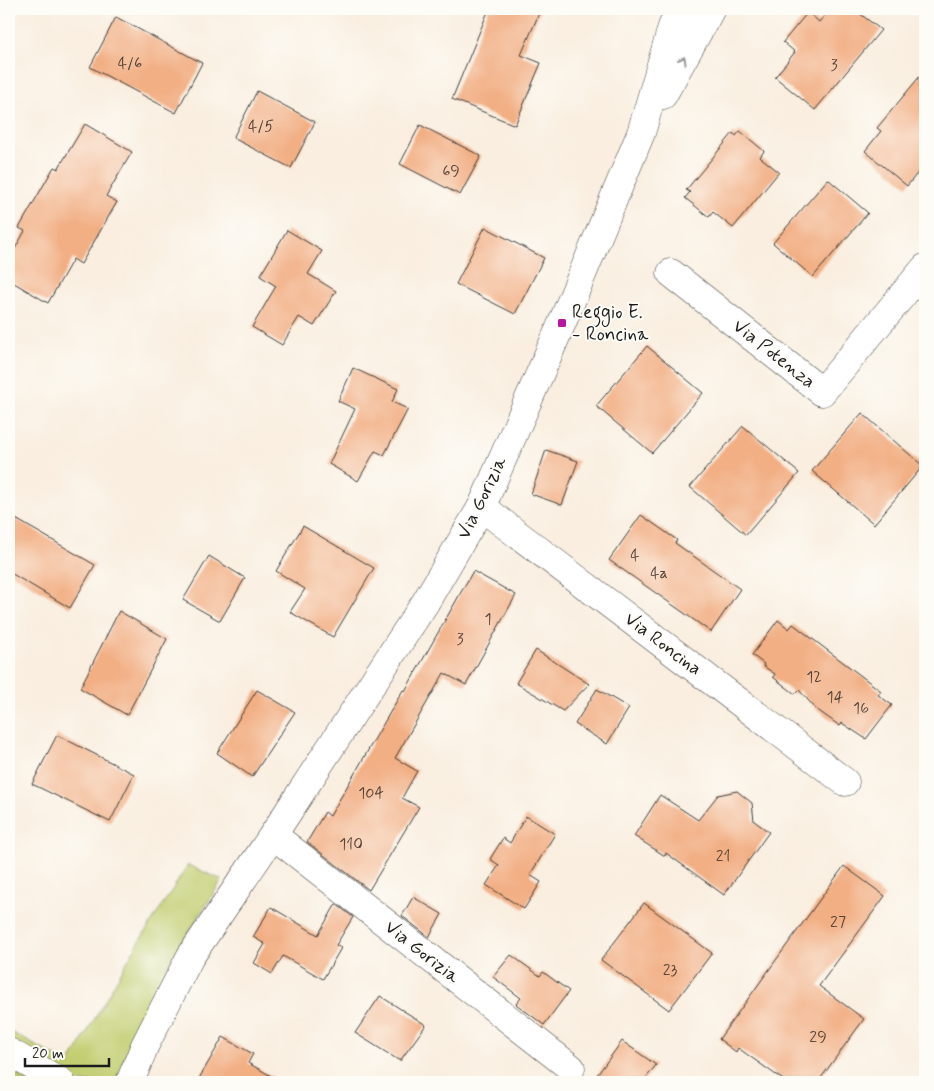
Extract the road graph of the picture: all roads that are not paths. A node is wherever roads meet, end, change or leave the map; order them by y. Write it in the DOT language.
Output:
graph roads {
  1 [pos="680,9"];
  2 [pos="712,9"];
  3 [pos="641,133"];
  4 [pos="925,268"];
  5 [pos="671,273"];
  6 [pos="482,506"];
  7 [pos="845,782"];
  8 [pos="273,835"];
  9 [pos="9,1052"];
  10 [pos="571,1068"];
  11 [pos="61,1082"];
  12 [pos="130,1082"];
  1 -- 3 [label="main road"];
  3 -- 2 [label="main road, one-way"];
  3 -- 6 [label="main road, Via Gorizia"];
  4 -- 5 [label="main road, Via Potenza"];
  6 -- 7 [label="main road, Via Roncina"];
  6 -- 8 [label="main road, Via Gorizia"];
  8 -- 10 [label="main road, Via Gorizia"];
  8 -- 12 [label="main road, Via Gorizia"];
  9 -- 11 [label="main road"];
}
